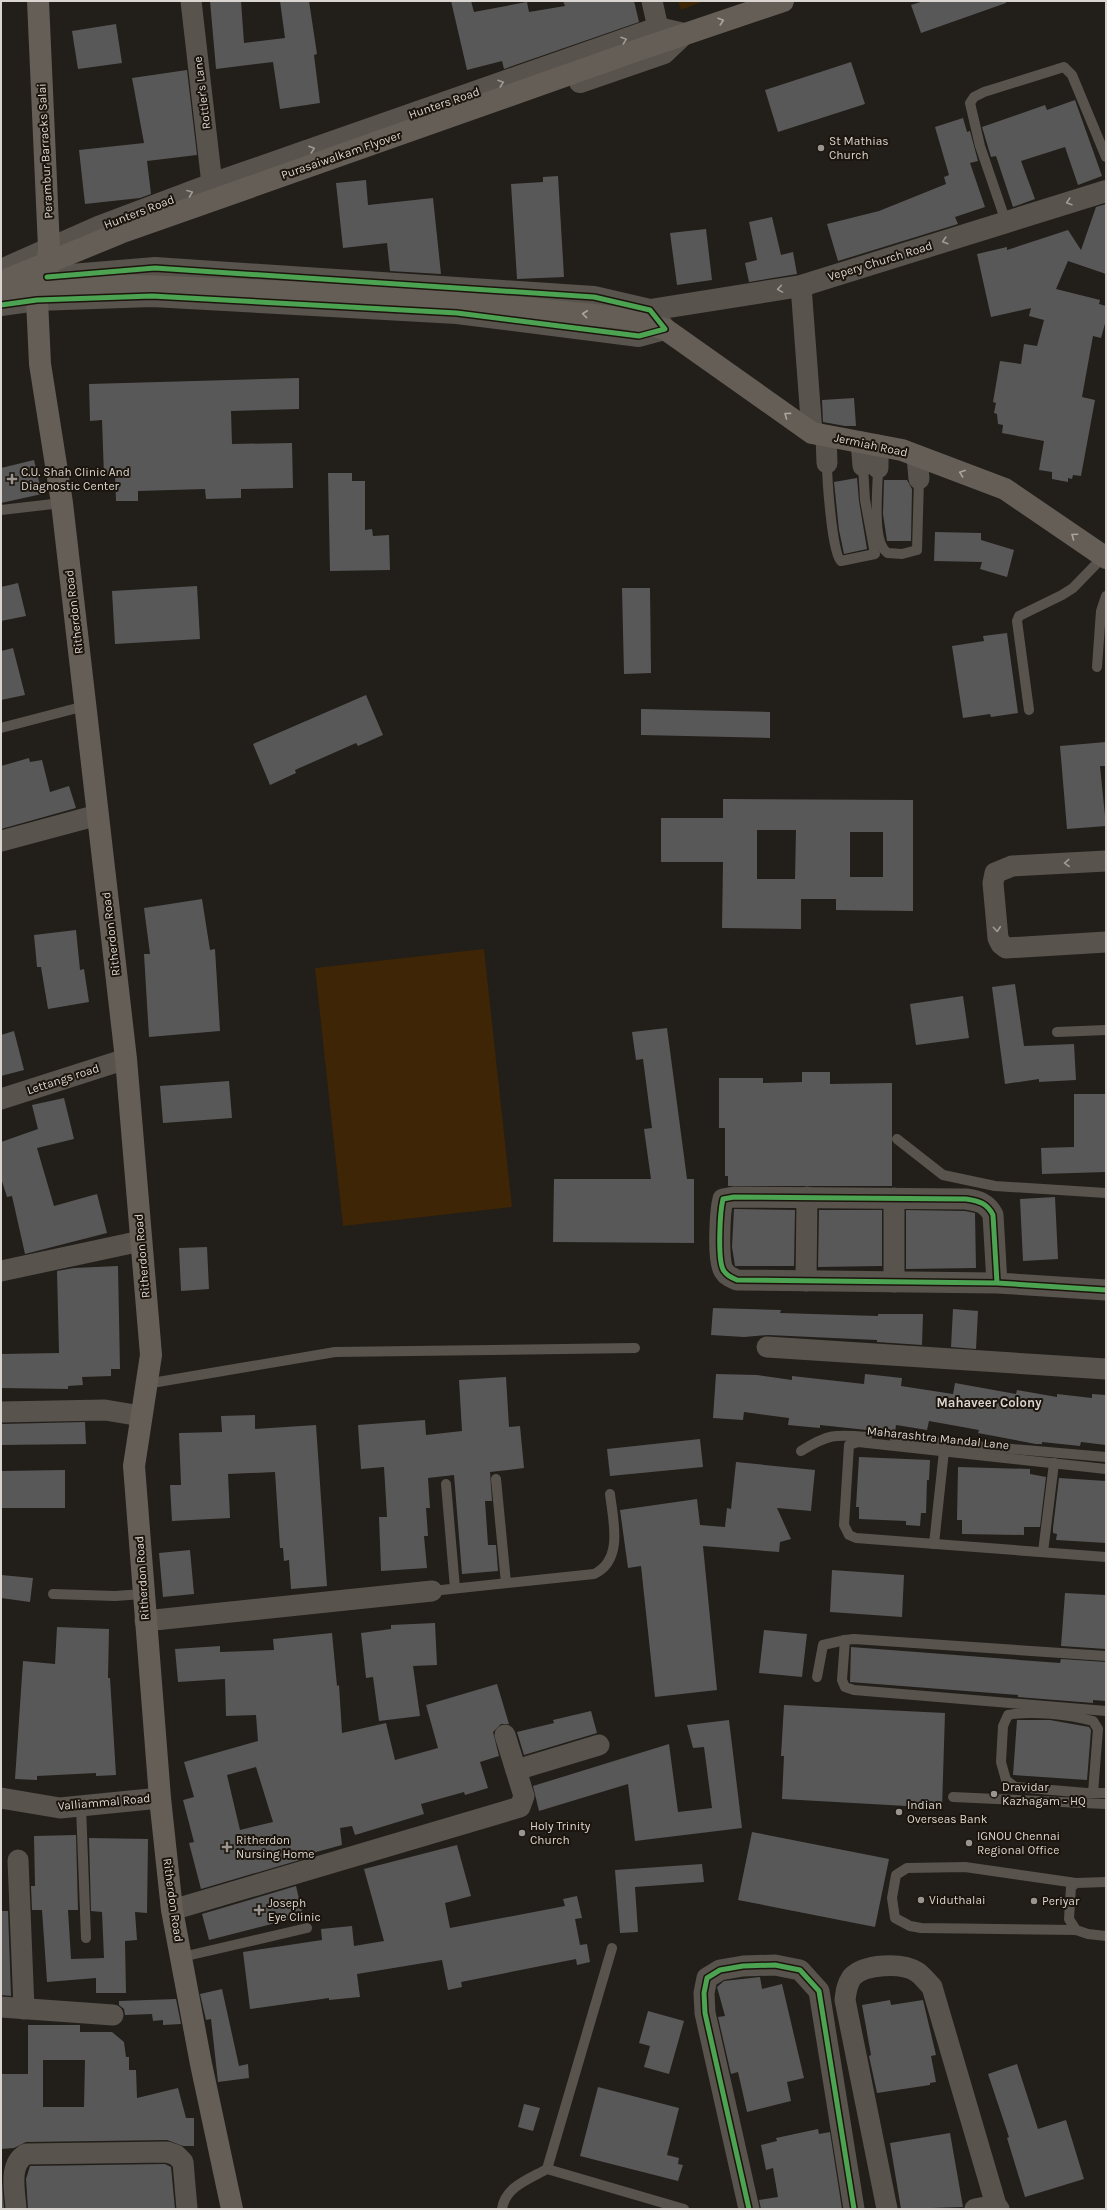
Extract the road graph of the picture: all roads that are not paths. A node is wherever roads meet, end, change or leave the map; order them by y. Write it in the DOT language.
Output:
graph roads {
  1 [pos="38,1"];
  2 [pos="191,1"];
  3 [pos="652,1"];
  4 [pos="783,1"];
  5 [pos="658,28"];
  6 [pos="684,34"];
  7 [pos="1106,157"];
  8 [pos="212,184"];
  9 [pos="1106,191"];
  10 [pos="1006,222"];
  11 [pos="98,227"];
  12 [pos="98,262"];
  13 [pos="48,265"];
  14 [pos="155,268"];
  15 [pos="1,270"];
  16 [pos="1,282"];
  17 [pos="801,286"];
  18 [pos="1,290"];
  19 [pos="152,296"];
  20 [pos="37,300"];
  21 [pos="1,305"];
  22 [pos="650,310"];
  23 [pos="665,329"];
  24 [pos="819,435"];
  25 [pos="869,444"];
  26 [pos="917,456"];
  27 [pos="827,463"];
  28 [pos="870,467"];
  29 [pos="919,479"];
  30 [pos="62,503"];
  31 [pos="1,510"];
  32 [pos="1105,558"];
  33 [pos="1106,596"];
  34 [pos="1097,667"];
  35 [pos="85,706"];
  36 [pos="1029,710"];
  37 [pos="1,728"];
  38 [pos="98,815"];
  39 [pos="1,841"];
  40 [pos="1106,861"];
  41 [pos="1106,942"];
  42 [pos="1106,1030"];
  43 [pos="1057,1032"];
  44 [pos="126,1058"];
  45 [pos="1,1099"];
  46 [pos="897,1139"];
  47 [pos="1106,1193"];
  48 [pos="807,1197"];
  49 [pos="894,1198"];
  50 [pos="141,1240"];
  51 [pos="1,1271"];
  52 [pos="806,1281"];
  53 [pos="894,1282"];
  54 [pos="996,1283"];
  55 [pos="1106,1290"];
  56 [pos="767,1347"];
  57 [pos="635,1348"];
  58 [pos="1106,1369"];
  59 [pos="146,1384"];
  60 [pos="1,1412"];
  61 [pos="141,1416"];
  62 [pos="944,1451"];
  63 [pos="801,1452"];
  64 [pos="1106,1457"];
  65 [pos="1054,1463"];
  66 [pos="1106,1469"];
  67 [pos="496,1479"];
  68 [pos="446,1484"];
  69 [pos="610,1494"];
  70 [pos="934,1544"];
  71 [pos="1043,1552"];
  72 [pos="1106,1557"];
  73 [pos="506,1583"];
  74 [pos="454,1588"];
  75 [pos="432,1591"];
  76 [pos="53,1594"];
  77 [pos="143,1594"];
  78 [pos="145,1621"];
  79 [pos="845,1640"];
  80 [pos="1106,1656"];
  81 [pos="817,1677"];
  82 [pos="1106,1711"];
  83 [pos="505,1735"];
  84 [pos="599,1745"];
  85 [pos="516,1770"];
  86 [pos="1093,1793"];
  87 [pos="1106,1793"];
  88 [pos="953,1797"];
  89 [pos="1,1798"];
  90 [pos="160,1798"];
  91 [pos="1106,1804"];
  92 [pos="81,1806"];
  93 [pos="18,1860"];
  94 [pos="1106,1882"];
  95 [pos="1076,1883"];
  96 [pos="172,1910"];
  97 [pos="307,1928"];
  98 [pos="1076,1930"];
  99 [pos="1106,1936"];
  100 [pos="86,1938"];
  101 [pos="612,1948"];
  102 [pos="182,1957"];
  103 [pos="1,2007"];
  104 [pos="24,2009"];
  105 [pos="113,2015"];
  106 [pos="548,2169"];
  107 [pos="998,2207"];
  108 [pos="16,2209"];
  109 [pos="187,2209"];
  110 [pos="232,2209"];
  111 [pos="502,2209"];
  112 [pos="684,2209"];
  113 [pos="749,2209"];
  114 [pos="854,2209"];
  115 [pos="887,2209"];
  116 [pos="975,2209"];
  1 -- 13 [label="main road, Perambur Barracks Salai"];
  2 -- 8 [label="street, Rottler's Lane"];
  3 -- 5 [label="street"];
  6 -- 4 [label="main road, Purasaiwalkam Flyover, one-way"];
  5 -- 6 [label="street"];
  8 -- 5 [label="street, Hunters Road, one-way"];
  6 -- 12 [label="street"];
  6 -- 16 [label="main road, Purasaiwalkam Flyover, bridge"];
  7 -- 10 [label="lane"];
  11 -- 8 [label="street, Hunters Road, one-way"];
  9 -- 10 [label="street, Vepery Church Road, one-way"];
  10 -- 17 [label="street, Vepery Church Road, one-way"];
  11 -- 12 [label="street"];
  11 -- 13 [label="street, Hunters Road"];
  12 -- 13 [label="street"];
  12 -- 14 [label="street"];
  13 -- 15 [label="street, Hunters Road"];
  13 -- 20 [label="main road, Perambur Barracks Salai"];
  14 -- 19 [label="street"];
  14 -- 22 [label="street"];
  17 -- 22 [label="street, Vepery Church Road, one-way"];
  17 -- 24 [label="street"];
  23 -- 18 [label="main road, one-way, bridge"];
  19 -- 20 [label="street"];
  19 -- 23 [label="street"];
  20 -- 21 [label="street"];
  20 -- 30 [label="main road, Ritherdon Road"];
  22 -- 23 [label="street"];
  24 -- 23 [label="main road, Jermiah Road, one-way"];
  24 -- 25 [label="main road, Jermiah Road"];
  24 -- 27 [label="street"];
  25 -- 26 [label="main road, Jermiah Road"];
  25 -- 28 [label="street"];
  26 -- 29 [label="street"];
  32 -- 26 [label="main road, Jermiah Road, one-way"];
  27 -- 28 [label="lane"];
  28 -- 29 [label="lane"];
  30 -- 31 [label="lane"];
  30 -- 35 [label="main road, Ritherdon Road"];
  32 -- 36 [label="lane"];
  33 -- 34 [label="lane"];
  35 -- 37 [label="lane"];
  35 -- 38 [label="main road, Ritherdon Road"];
  38 -- 39 [label="street"];
  38 -- 44 [label="main road, Ritherdon Road"];
  40 -- 41 [label="street, one-way"];
  42 -- 43 [label="lane"];
  44 -- 45 [label="street, Lettangs road"];
  44 -- 50 [label="main road, Ritherdon Road"];
  46 -- 47 [label="lane"];
  48 -- 49 [label="street"];
  48 -- 52 [label="street"];
  48 -- 52 [label="street"];
  49 -- 53 [label="street"];
  49 -- 54 [label="street"];
  50 -- 51 [label="street"];
  50 -- 59 [label="main road, Ritherdon Road"];
  52 -- 53 [label="street"];
  53 -- 54 [label="street"];
  54 -- 55 [label="street"];
  56 -- 58 [label="street"];
  57 -- 59 [label="lane"];
  59 -- 61 [label="main road, Ritherdon Road"];
  60 -- 61 [label="street"];
  61 -- 77 [label="main road, Ritherdon Road"];
  62 -- 65 [label="lane, Maharashtra Mandal Lane"];
  62 -- 70 [label="lane"];
  62 -- 70 [label="lane, Maharashtra Mandal Lane"];
  63 -- 64 [label="lane"];
  65 -- 66 [label="lane, Maharashtra Mandal Lane"];
  65 -- 71 [label="lane"];
  67 -- 73 [label="lane"];
  68 -- 74 [label="lane"];
  69 -- 73 [label="lane"];
  70 -- 71 [label="lane"];
  71 -- 72 [label="lane"];
  73 -- 74 [label="lane"];
  74 -- 75 [label="lane"];
  75 -- 78 [label="street"];
  76 -- 77 [label="lane"];
  77 -- 78 [label="main road, Ritherdon Road"];
  78 -- 90 [label="main road, Ritherdon Road"];
  79 -- 80 [label="lane"];
  79 -- 81 [label="lane"];
  79 -- 82 [label="lane"];
  83 -- 85 [label="street"];
  84 -- 85 [label="street"];
  85 -- 96 [label="street"];
  86 -- 86 [label="lane"];
  86 -- 87 [label="lane"];
  88 -- 91 [label="lane"];
  89 -- 92 [label="street, Valliammal Road"];
  90 -- 92 [label="street, Valliammal Road"];
  90 -- 96 [label="main road, Ritherdon Road"];
  92 -- 100 [label="lane"];
  93 -- 104 [label="street"];
  94 -- 95 [label="lane"];
  95 -- 98 [label="lane"];
  95 -- 98 [label="lane"];
  96 -- 102 [label="main road, Ritherdon Road"];
  97 -- 102 [label="lane"];
  98 -- 99 [label="lane"];
  101 -- 106 [label="lane"];
  102 -- 110 [label="main road, Ritherdon Road"];
  103 -- 104 [label="street"];
  104 -- 105 [label="street"];
  106 -- 111 [label="lane"];
  106 -- 112 [label="lane"];
  107 -- 115 [label="street"];
  107 -- 116 [label="street"];
  108 -- 109 [label="street"];
  113 -- 114 [label="street"];
}
